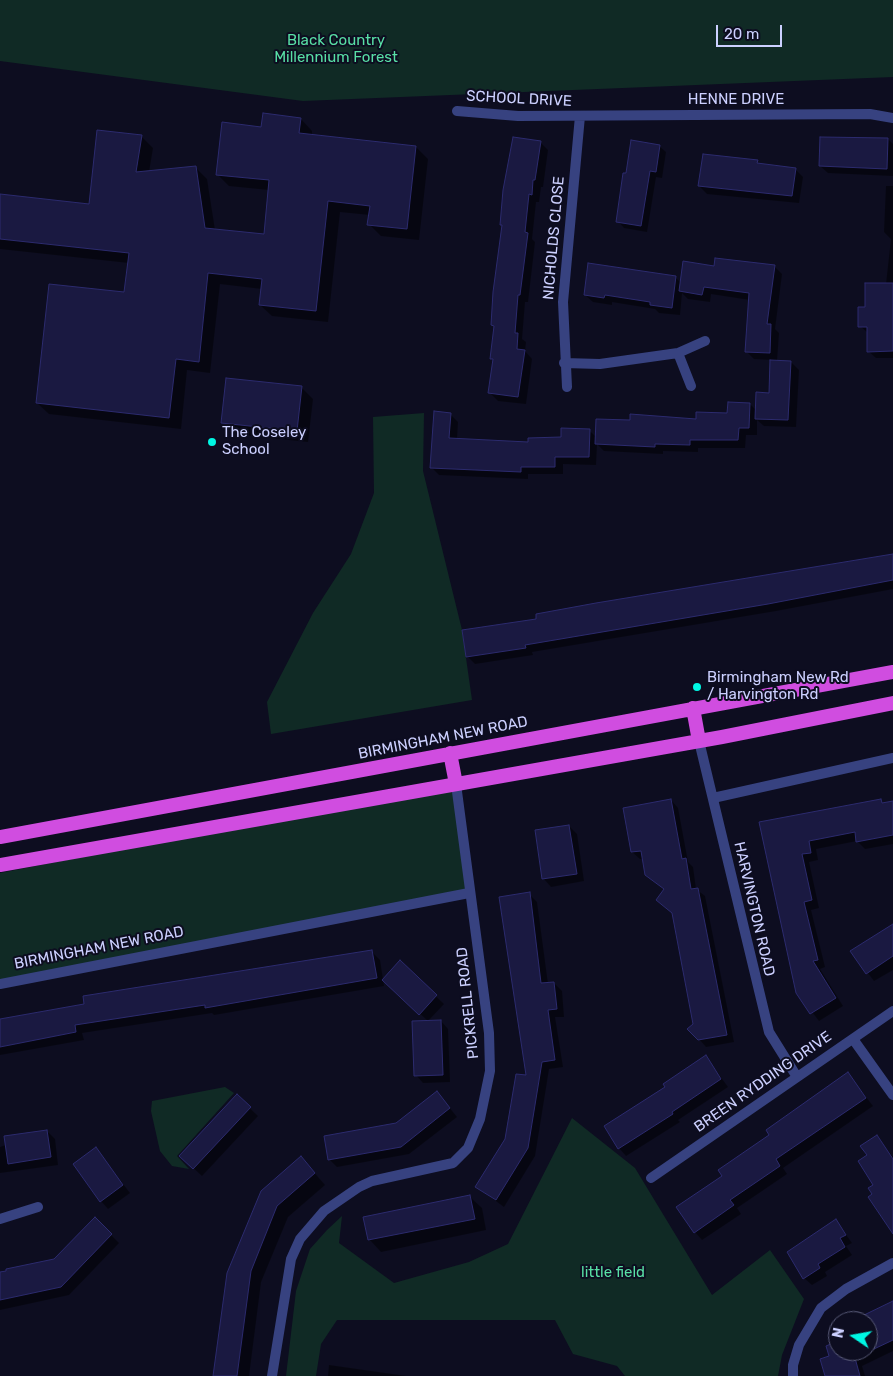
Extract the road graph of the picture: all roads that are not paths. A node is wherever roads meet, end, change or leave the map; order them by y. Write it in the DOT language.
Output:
graph roads {
  1 [pos="457,111"];
  2 [pos="580,116"];
  3 [pos="893,118"];
  4 [pos="705,340"];
  5 [pos="678,353"];
  6 [pos="564,363"];
  7 [pos="691,386"];
  8 [pos="567,387"];
  9 [pos="893,672"];
  10 [pos="893,703"];
  11 [pos="693,708"];
  12 [pos="700,741"];
  13 [pos="450,753"];
  14 [pos="893,758"];
  15 [pos="456,784"];
  16 [pos="713,798"];
  17 [pos="0,837"];
  18 [pos="0,865"];
  19 [pos="469,893"];
  20 [pos="0,984"];
  21 [pos="893,1011"];
  22 [pos="853,1039"];
  23 [pos="797,1077"];
  24 [pos="893,1095"];
  25 [pos="651,1178"];
  26 [pos="38,1207"];
  27 [pos="0,1219"];
  28 [pos="893,1263"];
  29 [pos="272,1376"];
  30 [pos="793,1376"];
  1 -- 2 [label="street, SCHOOL DRIVE"];
  2 -- 3 [label="street, HENNE DRIVE"];
  2 -- 6 [label="street, NICHOLDS CLOSE"];
  4 -- 5 [label="street"];
  5 -- 6 [label="street"];
  5 -- 7 [label="street"];
  6 -- 8 [label="street, NICHOLDS CLOSE"];
  9 -- 11 [label="highway, BIRMINGHAM NEW ROAD"];
  10 -- 12 [label="highway"];
  11 -- 12 [label="highway"];
  11 -- 13 [label="highway, BIRMINGHAM NEW ROAD"];
  12 -- 15 [label="highway"];
  12 -- 16 [label="street, HARVINGTON ROAD"];
  13 -- 15 [label="highway"];
  13 -- 17 [label="highway, BIRMINGHAM NEW ROAD"];
  14 -- 16 [label="street"];
  15 -- 18 [label="highway"];
  15 -- 19 [label="street, PICKRELL ROAD"];
  16 -- 23 [label="street, HARVINGTON ROAD"];
  19 -- 20 [label="street, BIRMINGHAM NEW ROAD"];
  19 -- 29 [label="street, PICKRELL ROAD"];
  21 -- 22 [label="street, BREEN RYDDING DRIVE"];
  22 -- 23 [label="street, BREEN RYDDING DRIVE"];
  22 -- 24 [label="street"];
  23 -- 25 [label="street, BREEN RYDDING DRIVE"];
  26 -- 27 [label="street"];
  28 -- 30 [label="street"];
}
